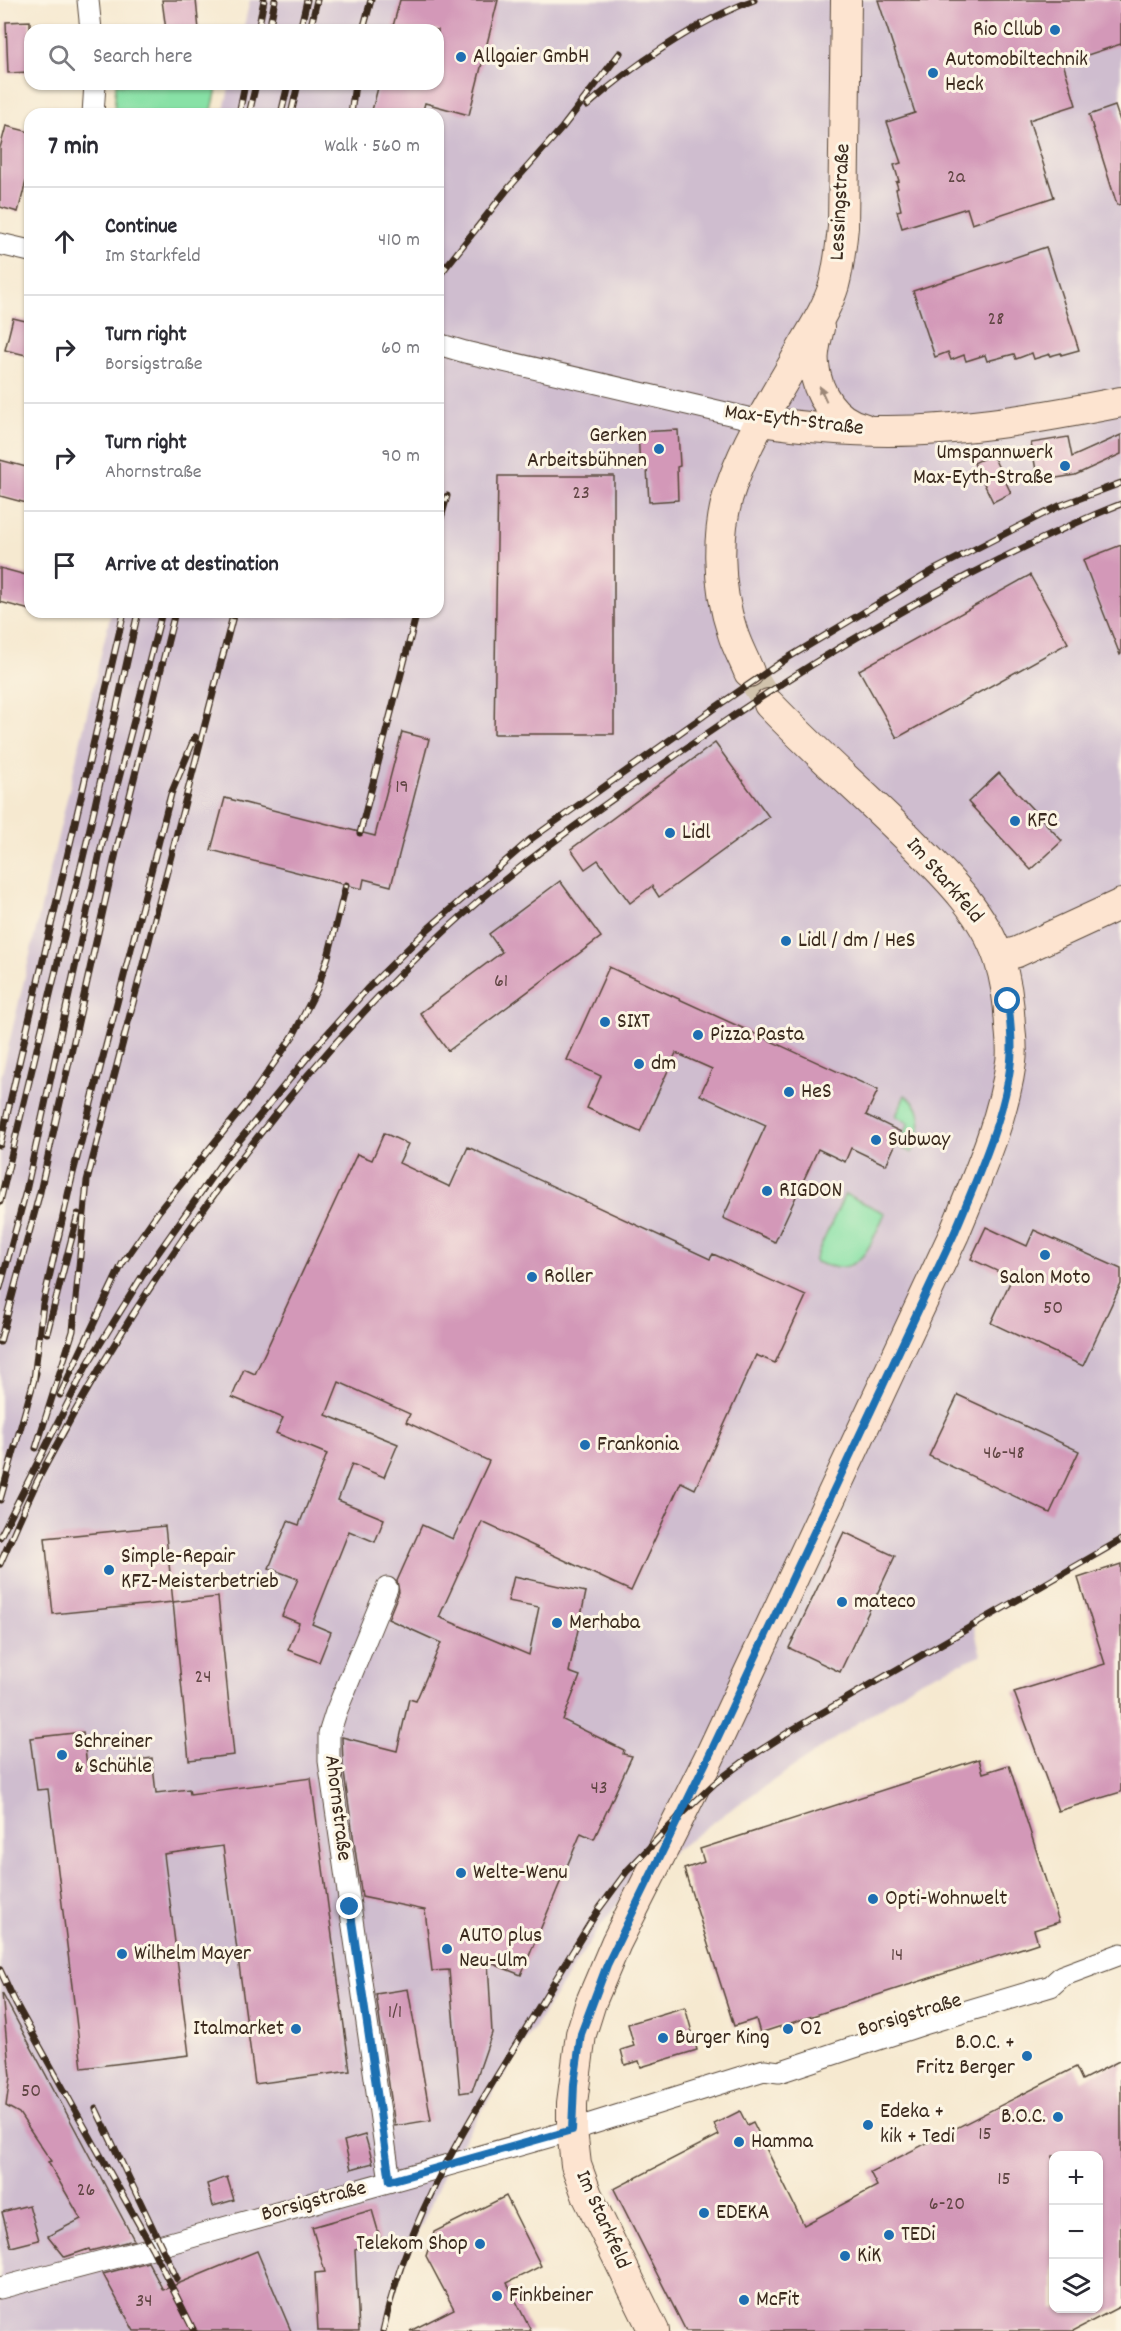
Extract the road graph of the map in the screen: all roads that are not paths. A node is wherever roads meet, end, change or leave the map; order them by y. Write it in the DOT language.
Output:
graph roads {
  1 [pos="88,0"];
  2 [pos="846,0"];
  3 [pos="90,24"];
  4 [pos="95,90"];
  5 [pos="93,108"];
  6 [pos="0,244"];
  7 [pos="24,250"];
  8 [pos="828,300"];
  9 [pos="444,346"];
  10 [pos="1121,402"];
  11 [pos="760,421"];
  12 [pos="887,431"];
  13 [pos="749,672"];
  14 [pos="769,704"];
  15 [pos="1121,904"];
  16 [pos="999,957"];
  17 [pos="387,1588"];
  18 [pos="1121,1954"];
  19 [pos="572,2130"];
  20 [pos="390,2181"];
  21 [pos="0,2288"];
  22 [pos="654,2331"];
  1 -- 3 [label="street"];
  2 -- 8 [label="main road, Lessingstraße"];
  4 -- 5 [label="street"];
  6 -- 7 [label="street"];
  8 -- 11 [label="main road, Lessingstraße"];
  12 -- 8 [label="main road, one-way"];
  9 -- 11 [label="street, Max-Eyth-Straße"];
  10 -- 12 [label="main road, Max-Eyth-Straße"];
  11 -- 12 [label="main road, Max-Eyth-Straße"];
  11 -- 13 [label="main road"];
  14 -- 16 [label="main road, Im Starkfeld"];
  15 -- 16 [label="main road"];
  16 -- 19 [label="main road, Im Starkfeld"];
  17 -- 20 [label="street, Ahornstraße"];
  18 -- 19 [label="street, Borsigstraße"];
  19 -- 20 [label="street, Borsigstraße"];
  19 -- 22 [label="main road, Im Starkfeld"];
  20 -- 21 [label="street, Borsigstraße"];
}
